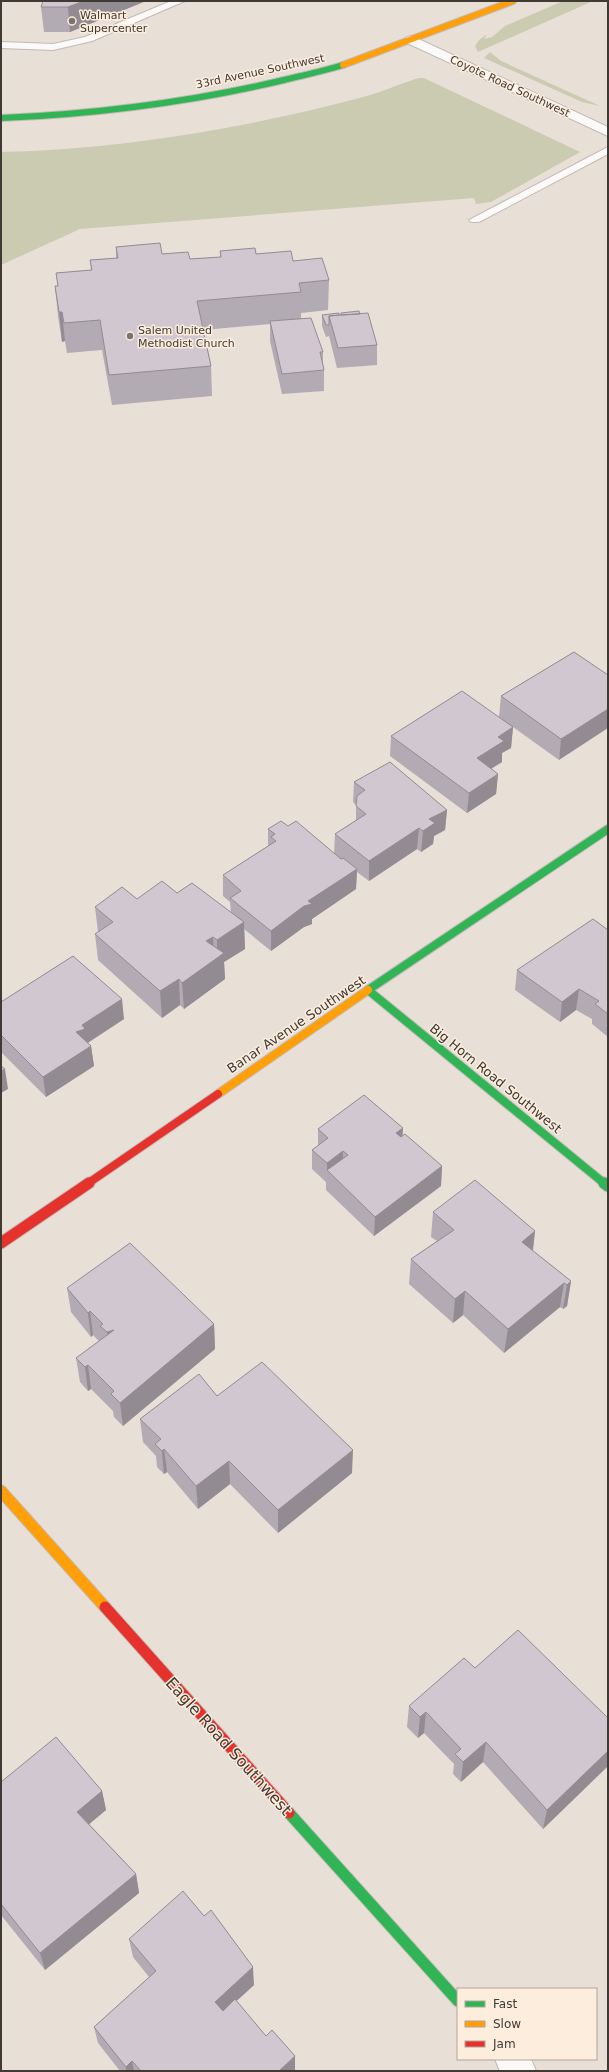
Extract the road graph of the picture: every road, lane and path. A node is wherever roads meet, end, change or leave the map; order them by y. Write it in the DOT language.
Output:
graph roads {
  1 [pos="180,1"];
  2 [pos="513,1"];
  3 [pos="412,40"];
  4 [pos="1,45"];
  5 [pos="1,118"];
  6 [pos="605,128"];
  7 [pos="608,150"];
  8 [pos="475,220"];
  9 [pos="608,829"];
  10 [pos="368,990"];
  11 [pos="608,1186"];
  12 [pos="1,1243"];
  13 [pos="1,1491"];
  14 [pos="457,2000"];
  15 [pos="511,2060"];
  16 [pos="521,2071"];
  1 -- 4 [label="lane"];
  2 -- 3 [label="street, 33rd Avenue Southwest"];
  3 -- 5 [label="street, 33rd Avenue Southwest"];
  3 -- 6 [label="street, Coyote Road Southwest"];
  7 -- 8 [label="lane"];
  9 -- 10 [label="street, Banar Avenue Southwest"];
  10 -- 11 [label="street, Big Horn Road Southwest"];
  10 -- 12 [label="street, Banar Avenue Southwest"];
  13 -- 14 [label="street, Eagle Road Southwest"];
  15 -- 16 [label="street"];
}
